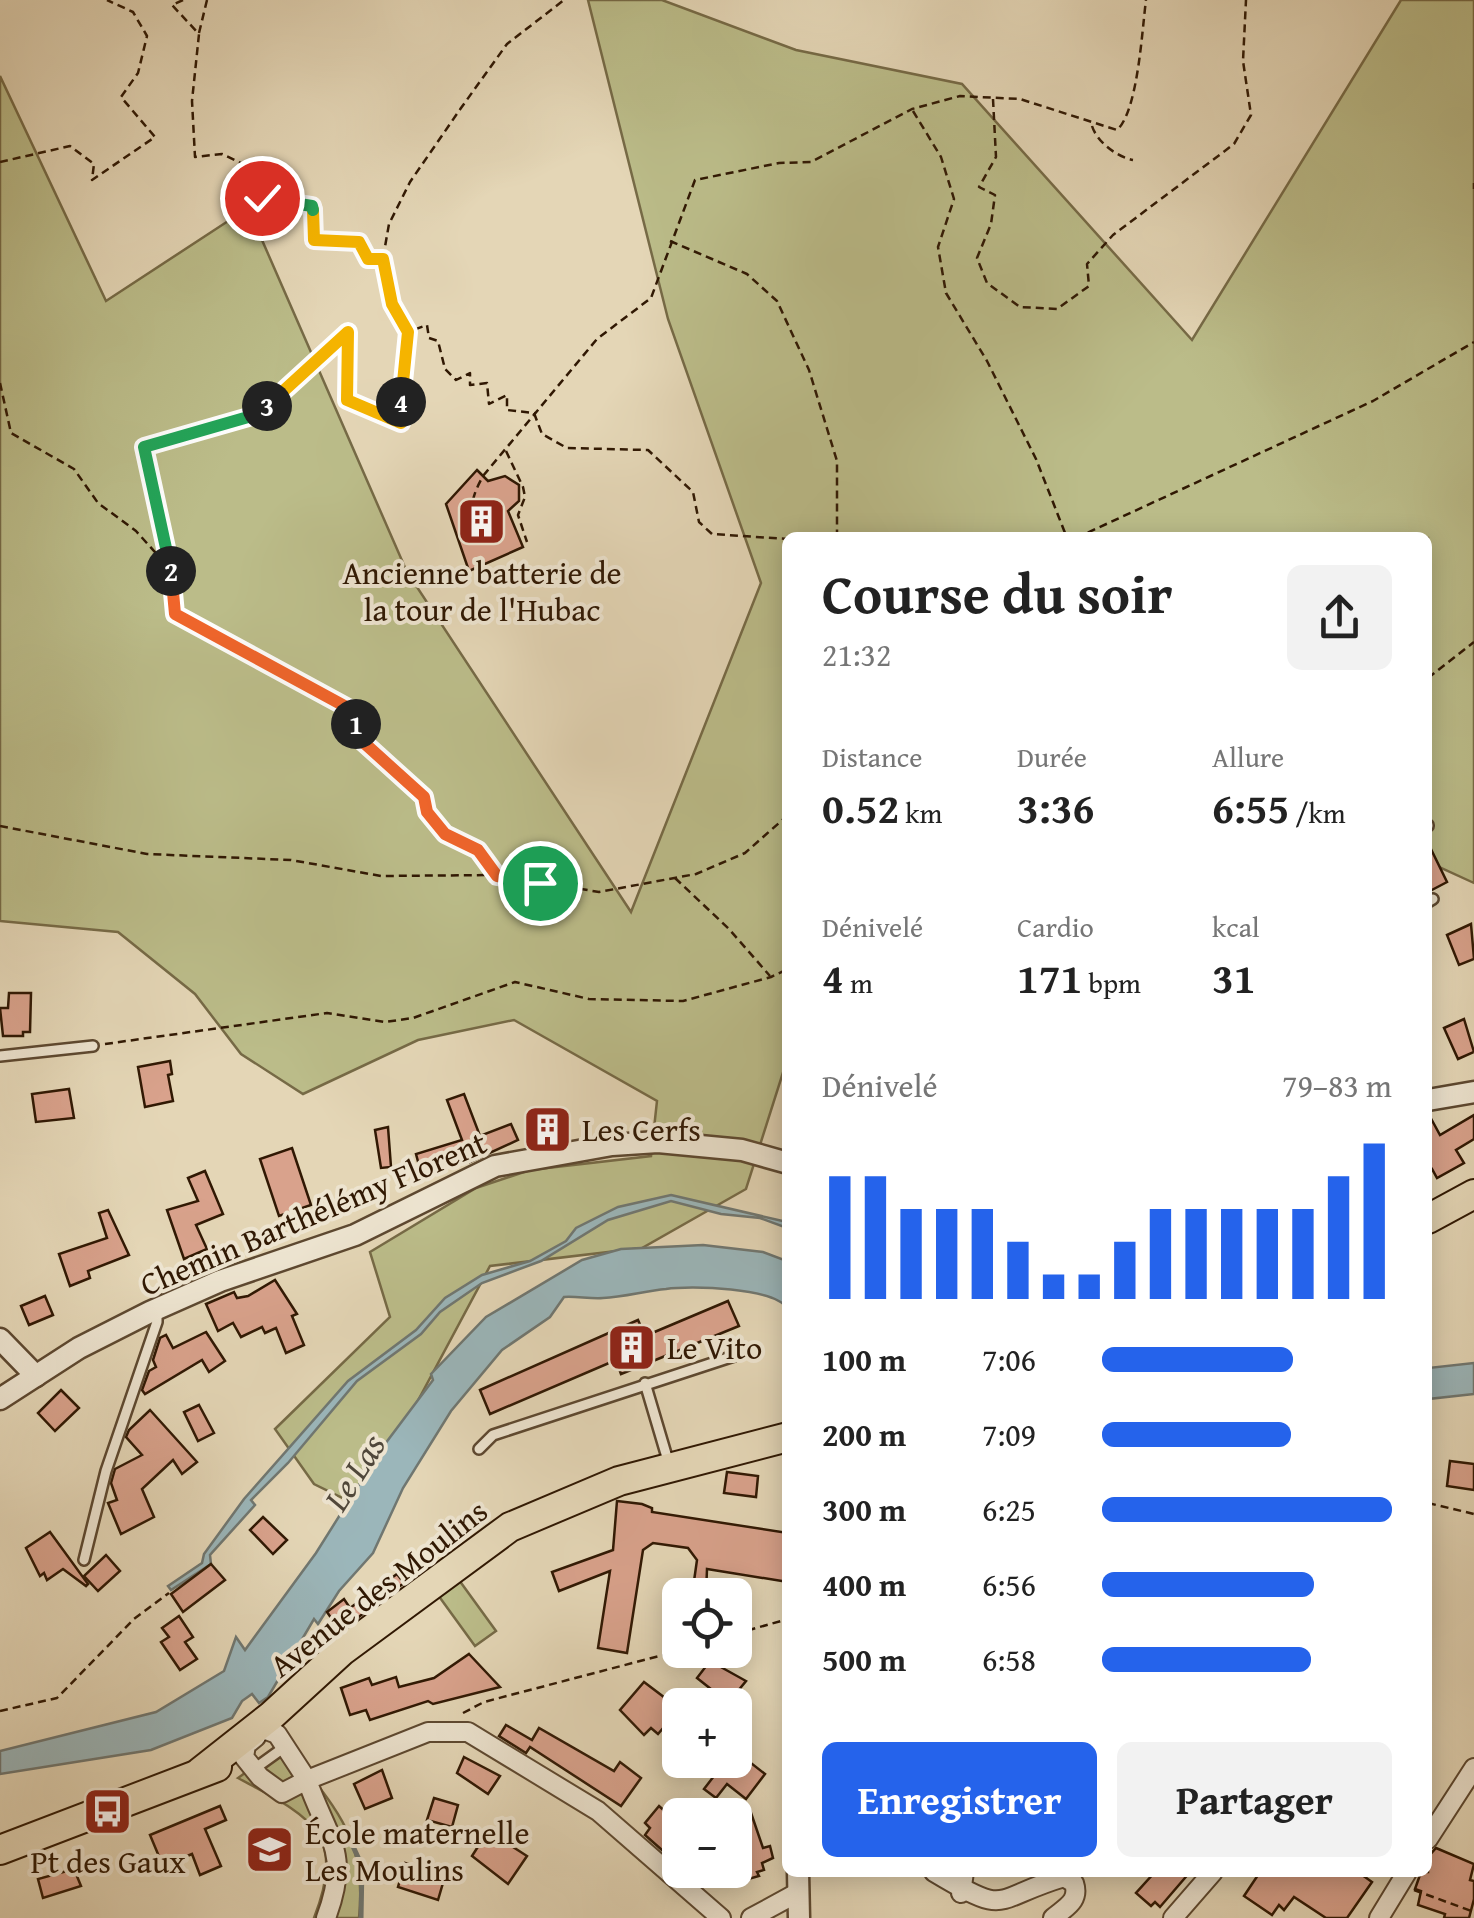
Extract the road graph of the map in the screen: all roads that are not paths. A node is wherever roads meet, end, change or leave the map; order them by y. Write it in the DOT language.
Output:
graph roads {
  1 [pos="93,1046"];
  2 [pos="0,1056"];
  3 [pos="1474,1092"];
  4 [pos="1432,1099"];
  5 [pos="782,1161"];
  6 [pos="1474,1194"];
  7 [pos="1432,1218"];
  8 [pos="157,1309"];
  9 [pos="0,1339"];
  10 [pos="734,1356"];
  11 [pos="36,1376"];
  12 [pos="645,1383"];
  13 [pos="0,1399"];
  14 [pos="782,1439"];
  15 [pos="479,1449"];
  16 [pos="670,1467"];
  17 [pos="84,1560"];
  18 [pos="321,1670"];
  19 [pos="262,1745"];
  20 [pos="1474,1768"];
  21 [pos="307,1780"];
  22 [pos="282,1793"];
  23 [pos="318,1810"];
  24 [pos="1432,1833"];
  25 [pos="0,1850"];
  26 [pos="940,1877"];
  27 [pos="963,1877"];
  28 [pos="1209,1877"];
  29 [pos="1403,1879"];
  30 [pos="798,1883"];
  31 [pos="961,1893"];
  32 [pos="326,1918"];
  33 [pos="721,1918"];
  34 [pos="752,1918"];
  35 [pos="800,1918"];
  36 [pos="1054,1918"];
  37 [pos="1173,1918"];
  38 [pos="1379,1918"];
  1 -- 2 [label="lane"];
  3 -- 4 [label="street"];
  5 -- 8 [label="street, Chemin Barthélémy Florent"];
  6 -- 7 [label="main road"];
  8 -- 11 [label="street, Chemin Barthélémy Florent"];
  8 -- 17 [label="lane"];
  9 -- 11 [label="street"];
  10 -- 12 [label="lane"];
  11 -- 13 [label="street, Chemin Barthélémy Florent"];
  12 -- 15 [label="lane"];
  12 -- 16 [label="lane"];
  14 -- 16 [label="main road, Avenue des Moulins"];
  16 -- 18 [label="main road, Avenue des Moulins"];
  18 -- 19 [label="main road, Avenue des Moulins"];
  18 -- 19 [label="main road"];
  19 -- 21 [label="street"];
  19 -- 22 [label="street"];
  19 -- 25 [label="main road, Avenue des Moulins"];
  20 -- 24 [label="street"];
  21 -- 22 [label="street"];
  21 -- 23 [label="street"];
  21 -- 33 [label="street"];
  22 -- 23 [label="street"];
  23 -- 32 [label="street"];
  26 -- 31 [label="street"];
  27 -- 31 [label="street"];
  28 -- 37 [label="street"];
  29 -- 38 [label="street"];
  30 -- 34 [label="street"];
  30 -- 35 [label="street"];
  31 -- 36 [label="street"];
}
